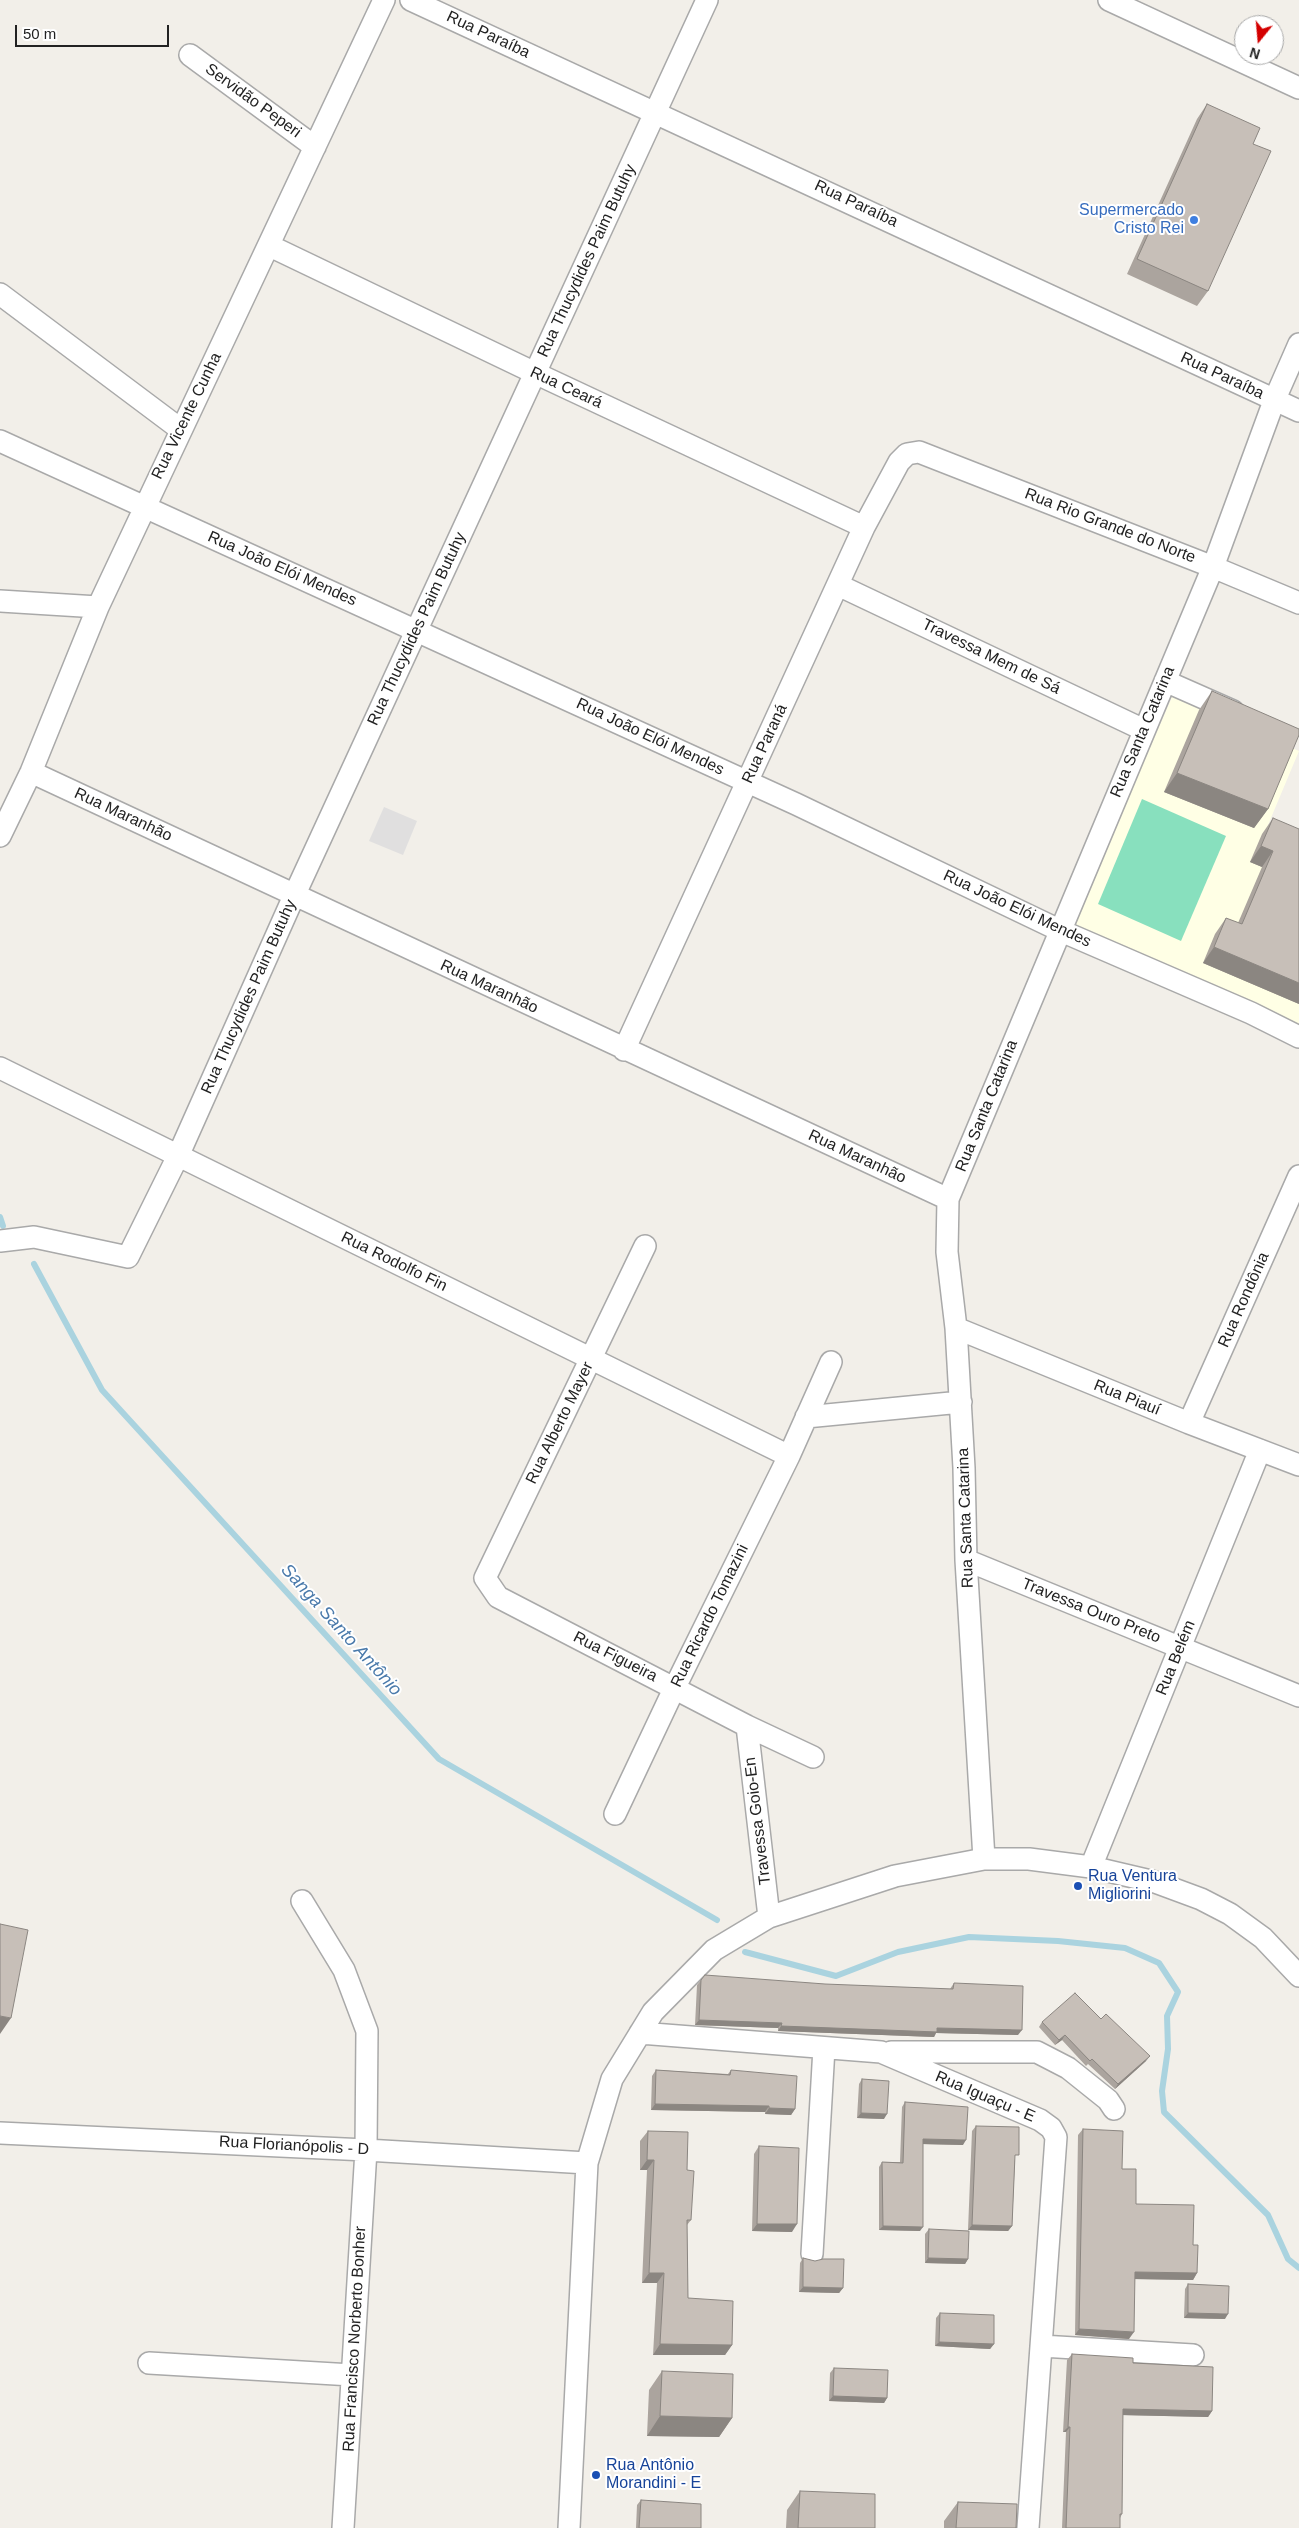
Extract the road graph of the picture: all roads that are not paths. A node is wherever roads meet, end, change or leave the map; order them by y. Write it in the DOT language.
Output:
graph roads {
  1 [pos="384,0"];
  2 [pos="411,0"];
  3 [pos="707,0"];
  4 [pos="1109,0"];
  5 [pos="190,55"];
  6 [pos="1299,88"];
  7 [pos="655,112"];
  8 [pos="315,147"];
  9 [pos="270,246"];
  10 [pos="0,294"];
  11 [pos="1299,344"];
  12 [pos="535,373"];
  13 [pos="1274,400"];
  14 [pos="1299,411"];
  15 [pos="180,429"];
  16 [pos="0,440"];
  17 [pos="920,452"];
  18 [pos="144,506"];
  19 [pos="864,527"];
  20 [pos="1213,567"];
  21 [pos="838,585"];
  22 [pos="0,601"];
  23 [pos="1299,603"];
  24 [pos="98,606"];
  25 [pos="417,630"];
  26 [pos="1165,681"];
  27 [pos="1254,721"];
  28 [pos="1144,730"];
  29 [pos="31,772"];
  30 [pos="747,782"];
  31 [pos="0,836"];
  32 [pos="294,896"];
  33 [pos="1059,930"];
  34 [pos="1299,1038"];
  35 [pos="624,1050"];
  36 [pos="0,1068"];
  37 [pos="178,1156"];
  38 [pos="1299,1176"];
  39 [pos="948,1199"];
  40 [pos="0,1241"];
  41 [pos="645,1246"];
  42 [pos="956,1328"];
  43 [pos="592,1359"];
  44 [pos="831,1362"];
  45 [pos="961,1402"];
  46 [pos="806,1418"];
  47 [pos="1189,1423"];
  48 [pos="1260,1450"];
  49 [pos="789,1456"];
  50 [pos="1299,1465"];
  51 [pos="966,1560"];
  52 [pos="498,1597"];
  53 [pos="1180,1648"];
  54 [pos="675,1687"];
  55 [pos="1299,1696"];
  56 [pos="747,1726"];
  57 [pos="813,1757"];
  58 [pos="615,1814"];
  59 [pos="984,1859"];
  60 [pos="1091,1867"];
  61 [pos="302,1901"];
  62 [pos="769,1917"];
  63 [pos="1299,1976"];
  64 [pos="640,2033"];
  65 [pos="824,2048"];
  66 [pos="881,2052"];
  67 [pos="1114,2109"];
  68 [pos="0,2133"];
  69 [pos="366,2150"];
  70 [pos="588,2163"];
  71 [pos="812,2254"];
  72 [pos="1040,2346"];
  73 [pos="1193,2355"];
  74 [pos="149,2363"];
  75 [pos="352,2375"];
  76 [pos="343,2528"];
  77 [pos="569,2528"];
  78 [pos="1028,2528"];
  1 -- 8 [label="street, Rua Vicente Cunha"];
  2 -- 7 [label="street, Rua Paraíba"];
  3 -- 7 [label="street, Rua Thucydides Paim Butuhy"];
  4 -- 6 [label="street"];
  5 -- 8 [label="street, Servidão Peperi"];
  7 -- 12 [label="street, Rua Thucydides Paim Butuhy"];
  7 -- 13 [label="street, Rua Paraíba"];
  8 -- 9 [label="street, Rua Vicente Cunha"];
  9 -- 12 [label="street, Rua Ceará"];
  9 -- 15 [label="street, Rua Vicente Cunha"];
  10 -- 15 [label="street"];
  11 -- 13 [label="street, Rua Santa Catarina"];
  12 -- 19 [label="street, Rua Ceará"];
  12 -- 25 [label="street, Rua Thucydides Paim Butuhy"];
  13 -- 14 [label="street, Rua Paraíba"];
  13 -- 20 [label="street, Rua Santa Catarina"];
  15 -- 18 [label="street, Rua Vicente Cunha"];
  16 -- 18 [label="street, Rua João Elói Mendes"];
  17 -- 19 [label="street, Rua Paraná"];
  17 -- 20 [label="street, Rua Rio Grande do Norte"];
  18 -- 24 [label="street, Rua Vicente Cunha"];
  18 -- 25 [label="street, Rua João Elói Mendes"];
  19 -- 21 [label="street, Rua Paraná"];
  20 -- 23 [label="street, Rua Rio Grande do Norte"];
  20 -- 26 [label="street, Rua Santa Catarina"];
  21 -- 28 [label="street, Travessa Mem de Sá"];
  21 -- 30 [label="street, Rua Paraná"];
  22 -- 24 [label="street"];
  24 -- 29 [label="street, Rua Vicente Cunha"];
  25 -- 30 [label="street, Rua João Elói Mendes"];
  25 -- 32 [label="street, Rua Thucydides Paim Butuhy"];
  26 -- 27 [label="street"];
  26 -- 28 [label="street, Rua Santa Catarina"];
  28 -- 33 [label="street, Rua Santa Catarina"];
  29 -- 31 [label="street, Rua Vicente Cunha"];
  29 -- 32 [label="street, Rua Maranhão"];
  30 -- 33 [label="street, Rua João Elói Mendes"];
  30 -- 35 [label="street, Rua Paraná"];
  32 -- 35 [label="street, Rua Maranhão"];
  32 -- 37 [label="street, Rua Thucydides Paim Butuhy"];
  33 -- 34 [label="street, Rua João Elói Mendes"];
  33 -- 39 [label="street, Rua Santa Catarina"];
  35 -- 39 [label="street, Rua Maranhão"];
  36 -- 37 [label="street, Rua Rodolfo Fin"];
  37 -- 40 [label="street, Rua Thucydides Paim Butuhy"];
  37 -- 43 [label="street, Rua Rodolfo Fin"];
  38 -- 47 [label="street, Rua Rondônia"];
  39 -- 42 [label="street, Rua Santa Catarina"];
  41 -- 43 [label="street, Rua Alberto Mayer"];
  42 -- 45 [label="street, Rua Santa Catarina"];
  42 -- 47 [label="street, Rua Piauí"];
  43 -- 49 [label="street, Rua Rodolfo Fin"];
  43 -- 52 [label="street, Rua Alberto Mayer"];
  44 -- 46 [label="street, Rua Ricardo Tomazini"];
  45 -- 46 [label="street"];
  45 -- 51 [label="street, Rua Santa Catarina"];
  46 -- 49 [label="street, Rua Ricardo Tomazini"];
  47 -- 48 [label="street, Rua Piauí"];
  48 -- 50 [label="street, Rua Piauí"];
  48 -- 53 [label="street, Rua Belém"];
  49 -- 54 [label="street, Rua Ricardo Tomazini"];
  51 -- 53 [label="street, Travessa Ouro Preto"];
  51 -- 59 [label="street, Rua Santa Catarina"];
  52 -- 54 [label="street, Rua Figueira"];
  53 -- 55 [label="street, Travessa Ouro Preto"];
  53 -- 60 [label="street, Rua Belém"];
  54 -- 56 [label="street, Rua Figueira"];
  54 -- 58 [label="street, Rua Ricardo Tomazini"];
  56 -- 57 [label="street, Rua Figueira"];
  56 -- 62 [label="street, Travessa Goio-En"];
  59 -- 60 [label="street"];
  59 -- 62 [label="street"];
  60 -- 63 [label="street"];
  61 -- 69 [label="street, Rua Francisco Norberto Bonher"];
  62 -- 64 [label="street"];
  64 -- 65 [label="street, Rua Iguaçu - E"];
  64 -- 70 [label="street"];
  65 -- 66 [label="street, Rua Iguaçu - E"];
  65 -- 71 [label="street"];
  66 -- 67 [label="street"];
  66 -- 72 [label="street, Rua Iguaçu - E"];
  68 -- 69 [label="street, Rua Florianópolis - D"];
  69 -- 70 [label="street, Rua Florianópolis - D"];
  69 -- 75 [label="street, Rua Francisco Norberto Bonher"];
  70 -- 77 [label="street"];
  72 -- 73 [label="street"];
  72 -- 78 [label="street, Rua Iguaçu - E"];
  74 -- 75 [label="street"];
  75 -- 76 [label="street, Rua Francisco Norberto Bonher"];
}
